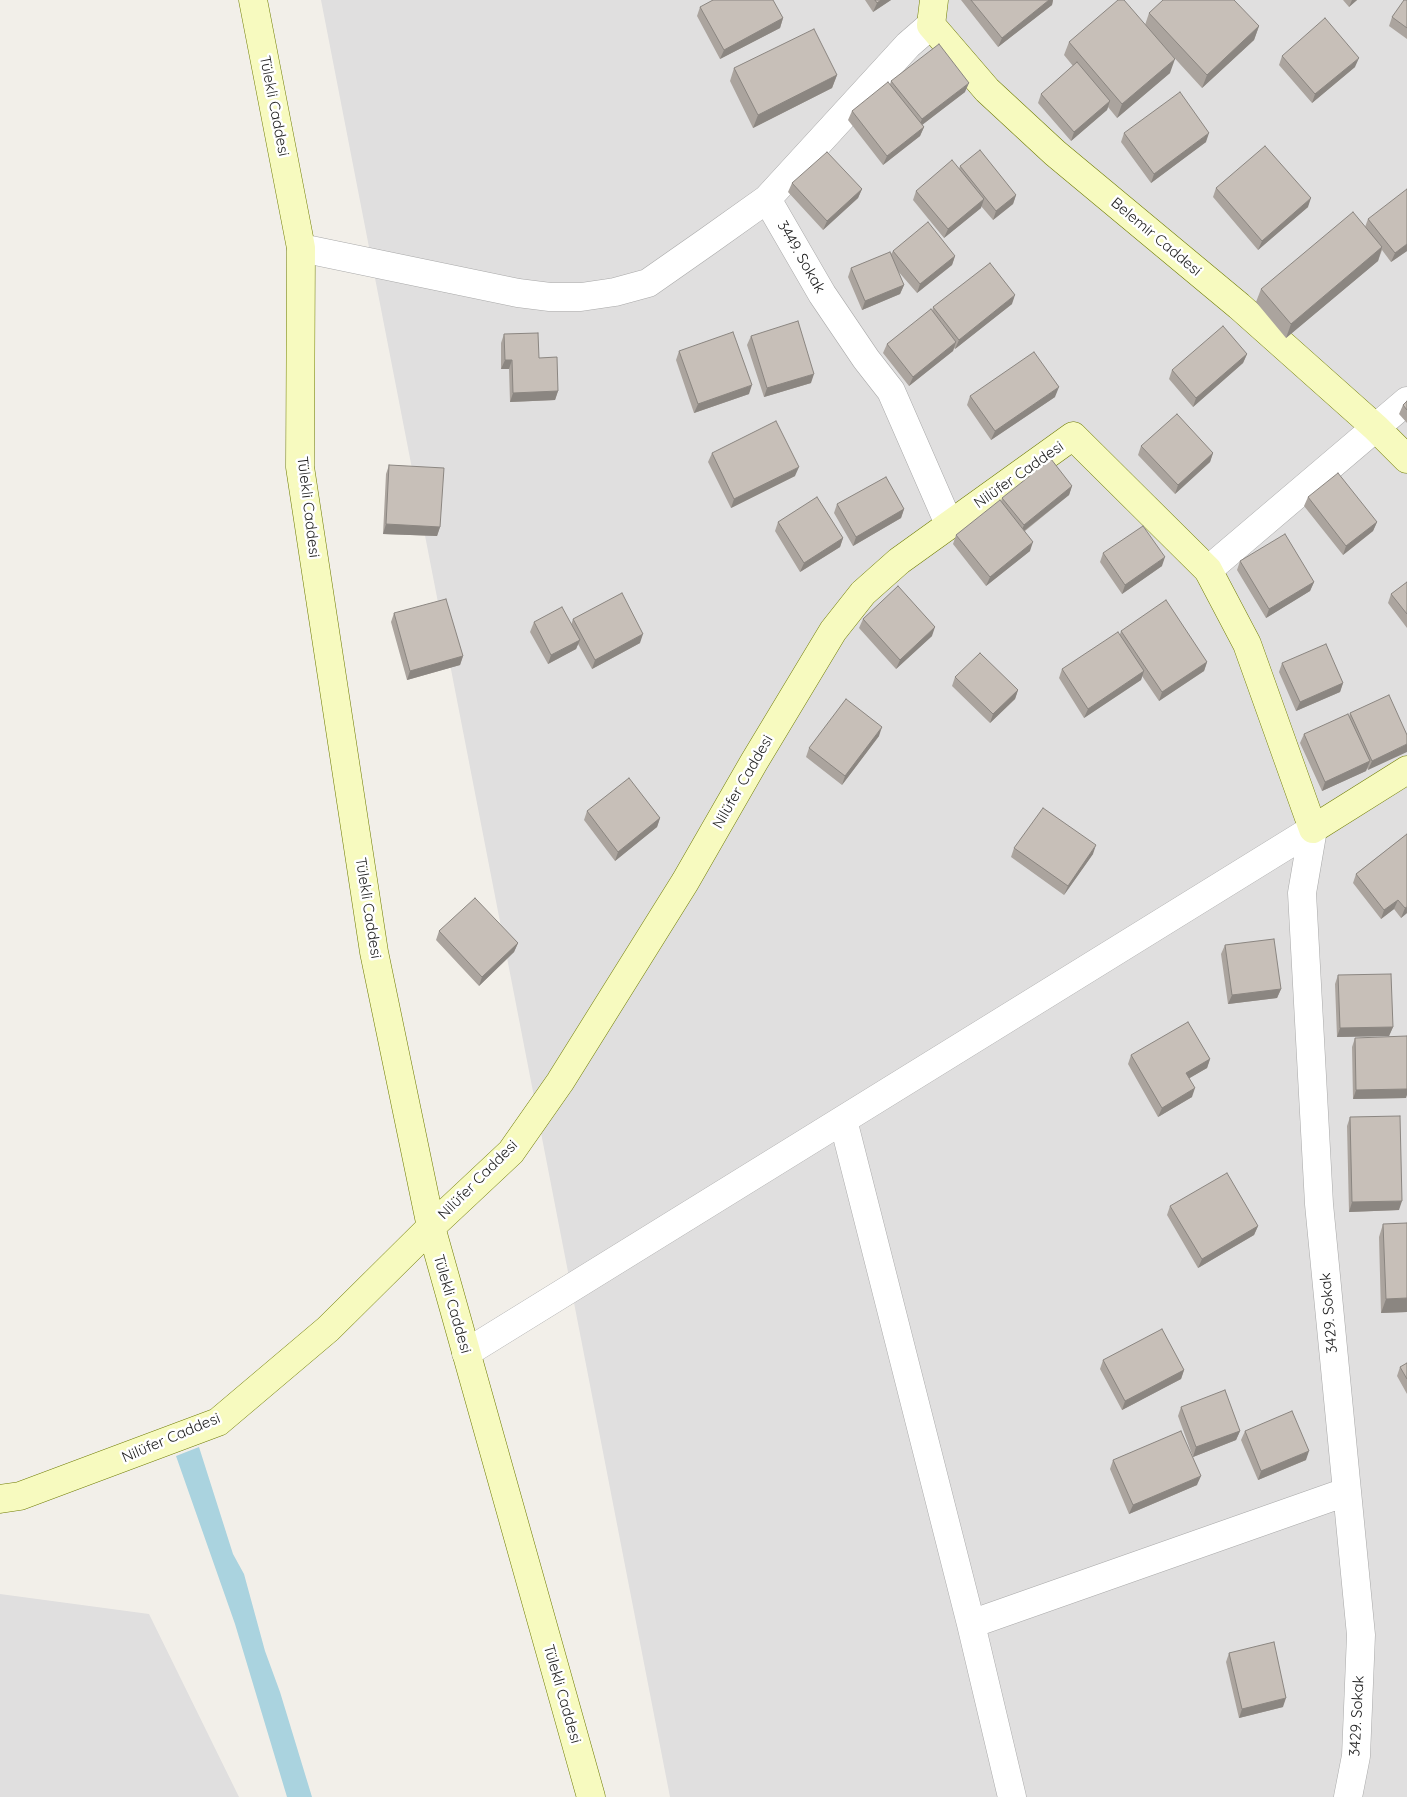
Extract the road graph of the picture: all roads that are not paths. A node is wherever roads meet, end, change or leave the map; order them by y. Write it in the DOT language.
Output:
graph roads {
  1 [pos="253,0"];
  2 [pos="933,13"];
  3 [pos="767,198"];
  4 [pos="301,248"];
  5 [pos="1407,401"];
  6 [pos="1376,428"];
  7 [pos="1407,459"];
  8 [pos="949,524"];
  9 [pos="1208,570"];
  10 [pos="1407,770"];
  11 [pos="1313,829"];
  12 [pos="843,1120"];
  13 [pos="431,1227"];
  14 [pos="466,1353"];
  15 [pos="1346,1492"];
  16 [pos="0,1499"];
  17 [pos="972,1624"];
  18 [pos="590,1797"];
  19 [pos="1012,1797"];
  20 [pos="1348,1797"];
  1 -- 4 [label="street, Tülekli Caddesi"];
  2 -- 3 [label="street"];
  2 -- 6 [label="street, Belemir Caddesi"];
  3 -- 4 [label="street"];
  3 -- 8 [label="street, 3449. Sokak"];
  4 -- 13 [label="street, Tülekli Caddesi"];
  5 -- 6 [label="street"];
  6 -- 7 [label="street, Belemir Caddesi"];
  6 -- 9 [label="street"];
  8 -- 9 [label="street, Nilüfer Caddesi"];
  8 -- 13 [label="street, Nilüfer Caddesi"];
  9 -- 11 [label="street, Nilüfer Caddesi"];
  10 -- 11 [label="street"];
  11 -- 12 [label="street"];
  11 -- 15 [label="street, 3429. Sokak"];
  12 -- 14 [label="street"];
  12 -- 17 [label="street"];
  13 -- 14 [label="street, Tülekli Caddesi"];
  13 -- 16 [label="street, Nilüfer Caddesi"];
  14 -- 18 [label="street, Tülekli Caddesi"];
  15 -- 17 [label="street"];
  15 -- 20 [label="street, 3429. Sokak"];
  17 -- 19 [label="street"];
}
